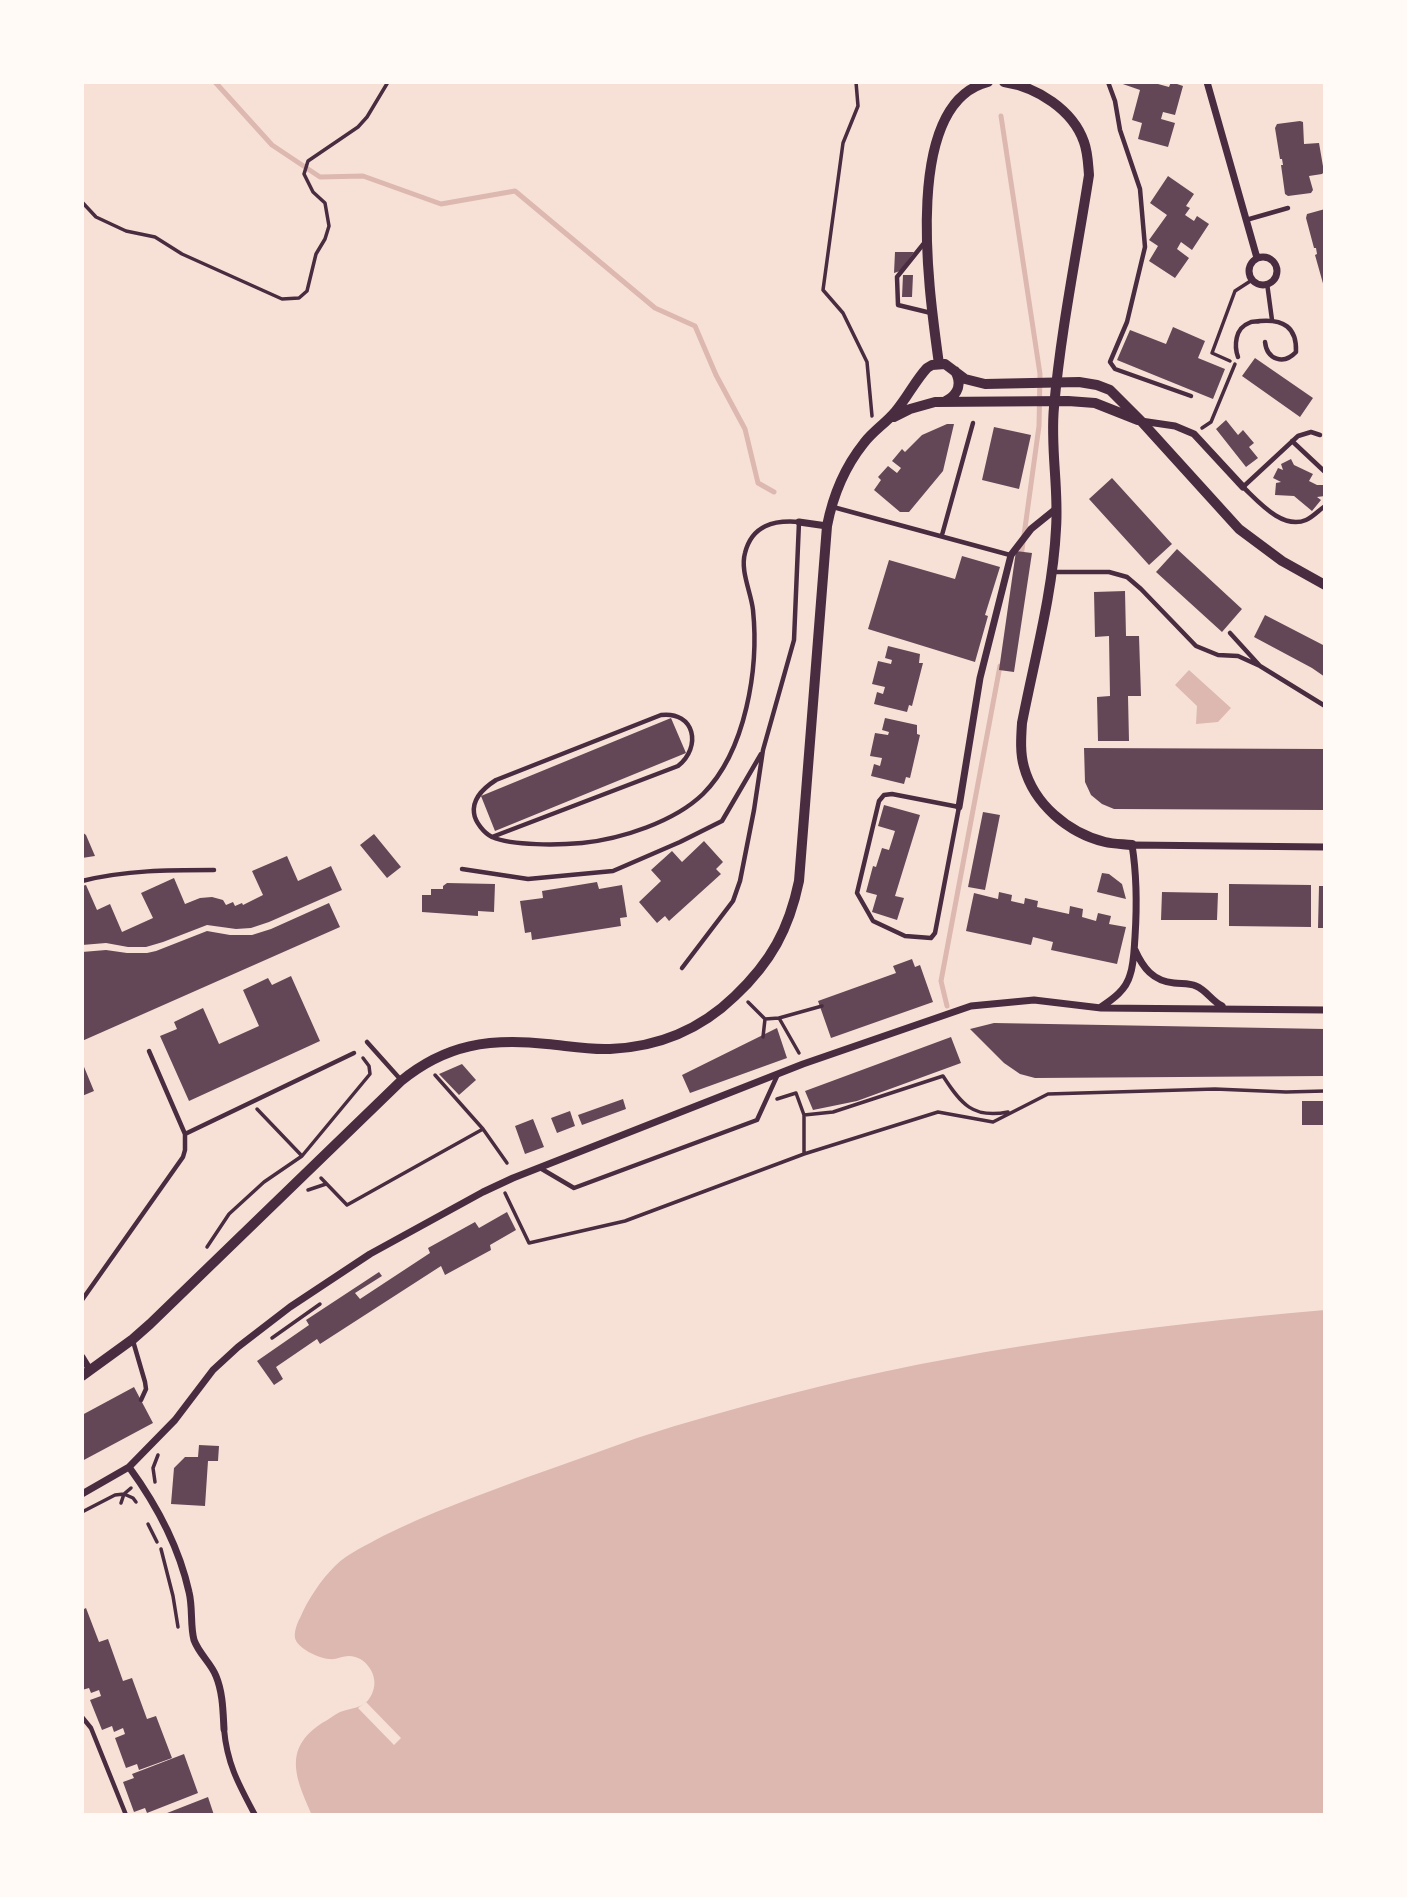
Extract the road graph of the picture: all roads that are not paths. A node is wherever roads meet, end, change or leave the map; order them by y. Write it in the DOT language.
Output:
graph roads {
  1 [pos="988,82"];
  2 [pos="1004,82"];
  3 [pos="1108,82"];
  4 [pos="1207,82"];
  5 [pos="974,85"];
  6 [pos="1288,208"];
  7 [pos="1247,220"];
  8 [pos="928,239"];
  9 [pos="1257,258"];
  10 [pos="1267,284"];
  11 [pos="932,313"];
  12 [pos="1272,320"];
  13 [pos="1265,342"];
  14 [pos="1238,357"];
  15 [pos="939,364"];
  16 [pos="955,371"];
  17 [pos="923,373"];
  18 [pos="1191,396"];
  19 [pos="932,397"];
  20 [pos="1140,421"];
  21 [pos="973,423"];
  22 [pos="881,425"];
  23 [pos="1320,435"];
  24 [pos="1293,441"];
  25 [pos="1325,472"];
  26 [pos="1243,487"];
  27 [pos="831,506"];
  28 [pos="1325,506"];
  29 [pos="1057,508"];
  30 [pos="799,522"];
  31 [pos="827,526"];
  32 [pos="942,535"];
  33 [pos="1011,555"];
  34 [pos="1052,572"];
  35 [pos="1325,585"];
  36 [pos="1230,633"];
  37 [pos="1260,666"];
  38 [pos="1325,706"];
  39 [pos="763,750"];
  40 [pos="959,807"];
  41 [pos="492,837"];
  42 [pos="1132,845"];
  43 [pos="1325,847"];
  44 [pos="462,869"];
  45 [pos="214,870"];
  46 [pos="82,881"];
  47 [pos="1135,949"];
  48 [pos="682,968"];
  49 [pos="1101,1007"];
  50 [pos="1224,1007"];
  51 [pos="1325,1010"];
  52 [pos="367,1042"];
  53 [pos="149,1051"];
  54 [pos="354,1053"];
  55 [pos="778,1074"];
  56 [pos="401,1081"];
  57 [pos="185,1134"];
  58 [pos="539,1168"];
  59 [pos="82,1300"];
  60 [pos="133,1339"];
  61 [pos="82,1357"];
  62 [pos="86,1373"];
  63 [pos="141,1400"];
  64 [pos="129,1467"];
  65 [pos="82,1494"];
  66 [pos="82,1717"];
  67 [pos="91,1728"];
  68 [pos="224,1729"];
  69 [pos="82,1731"];
  70 [pos="126,1815"];
  71 [pos="256,1815"];
  1 -- 5 [label="street"];
  2 -- 29 [label="street"];
  3 -- 18 [label="lane"];
  4 -- 7 [label="street"];
  5 -- 8 [label="street"];
  6 -- 7 [label="lane"];
  7 -- 9 [label="street"];
  8 -- 11 [label="street"];
  8 -- 11 [label="lane"];
  9 -- 10 [label="street"];
  9 -- 10 [label="street"];
  10 -- 12 [label="lane"];
  11 -- 15 [label="street"];
  12 -- 13 [label="lane"];
  12 -- 14 [label="lane"];
  15 -- 16 [label="main road"];
  15 -- 17 [label="main road"];
  16 -- 19 [label="main road"];
  16 -- 20 [label="main road"];
  17 -- 19 [label="main road"];
  17 -- 22 [label="main road"];
  19 -- 20 [label="main road"];
  19 -- 22 [label="main road"];
  20 -- 26 [label="street"];
  20 -- 35 [label="main road"];
  21 -- 32 [label="lane"];
  22 -- 27 [label="main road"];
  23 -- 24 [label="lane"];
  24 -- 25 [label="lane"];
  24 -- 26 [label="lane"];
  26 -- 28 [label="lane"];
  27 -- 31 [label="main road"];
  27 -- 32 [label="lane"];
  29 -- 33 [label="street"];
  29 -- 34 [label="street"];
  30 -- 31 [label="street"];
  30 -- 39 [label="lane"];
  30 -- 41 [label="lane"];
  31 -- 56 [label="main road"];
  32 -- 33 [label="lane"];
  33 -- 40 [label="street"];
  34 -- 37 [label="lane"];
  34 -- 42 [label="street"];
  36 -- 37 [label="lane"];
  37 -- 38 [label="lane"];
  39 -- 44 [label="lane"];
  39 -- 48 [label="lane"];
  40 -- 40 [label="lane"];
  41 -- 41 [label="lane"];
  42 -- 43 [label="street"];
  42 -- 47 [label="street"];
  45 -- 46 [label="lane"];
  47 -- 49 [label="street"];
  47 -- 50 [label="street"];
  49 -- 50 [label="street"];
  49 -- 55 [label="street"];
  50 -- 51 [label="street"];
  52 -- 56 [label="lane"];
  53 -- 57 [label="lane"];
  54 -- 57 [label="lane"];
  55 -- 58 [label="street"];
  55 -- 58 [label="lane"];
  56 -- 60 [label="main road"];
  57 -- 59 [label="lane"];
  58 -- 64 [label="street"];
  60 -- 62 [label="main road"];
  60 -- 63 [label="lane"];
  61 -- 62 [label="street"];
  64 -- 65 [label="street"];
  64 -- 68 [label="street"];
  66 -- 67 [label="lane"];
  67 -- 69 [label="lane"];
  67 -- 70 [label="lane"];
  68 -- 71 [label="street"];
}
